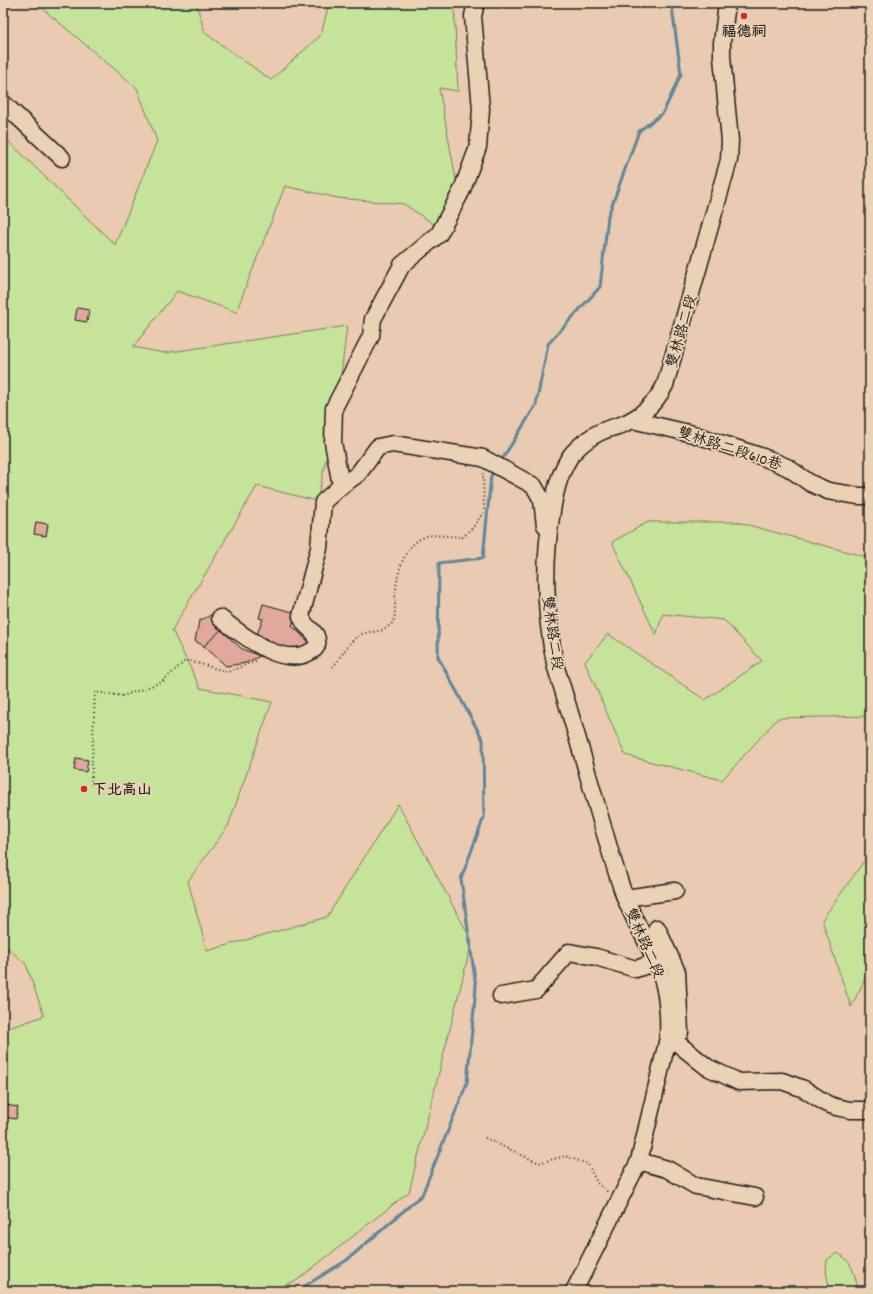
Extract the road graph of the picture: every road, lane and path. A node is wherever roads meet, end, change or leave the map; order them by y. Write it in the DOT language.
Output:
graph roads {
  1 [pos="476,3"];
  2 [pos="727,3"];
  3 [pos="3,103"];
  4 [pos="62,158"];
  5 [pos="632,420"];
  6 [pos="483,458"];
  7 [pos="341,486"];
  8 [pos="870,496"];
  9 [pos="548,538"];
  10 [pos="220,618"];
  11 [pos="272,651"];
  12 [pos="333,667"];
  13 [pos="91,785"];
  14 [pos="676,891"];
  15 [pos="625,898"];
  16 [pos="657,928"];
  17 [pos="656,962"];
  18 [pos="502,996"];
  19 [pos="668,1038"];
  20 [pos="870,1110"];
  21 [pos="485,1138"];
  22 [pos="639,1161"];
  23 [pos="755,1197"];
  24 [pos="619,1202"];
  25 [pos="574,1291"];
  1 -- 7 [label="street"];
  2 -- 5 [label="street, 雙林路二段"];
  3 -- 4 [label="street"];
  5 -- 8 [label="street, 雙林路二段610巷"];
  5 -- 9 [label="street, 雙林路二段"];
  6 -- 7 [label="street"];
  6 -- 9 [label="street"];
  6 -- 12 [label="path"];
  7 -- 11 [label="street"];
  9 -- 15 [label="street, 雙林路二段"];
  10 -- 11 [label="street"];
  11 -- 13 [label="path"];
  14 -- 15 [label="street"];
  15 -- 17 [label="street, 雙林路二段"];
  16 -- 19 [label="street"];
  17 -- 18 [label="street"];
  17 -- 19 [label="street, 雙林路二段"];
  19 -- 20 [label="street"];
  19 -- 22 [label="street, 雙林路二段"];
  21 -- 24 [label="path"];
  22 -- 23 [label="street"];
  22 -- 24 [label="street, 雙林路二段"];
  24 -- 25 [label="street, 雙林路二段"];
}
